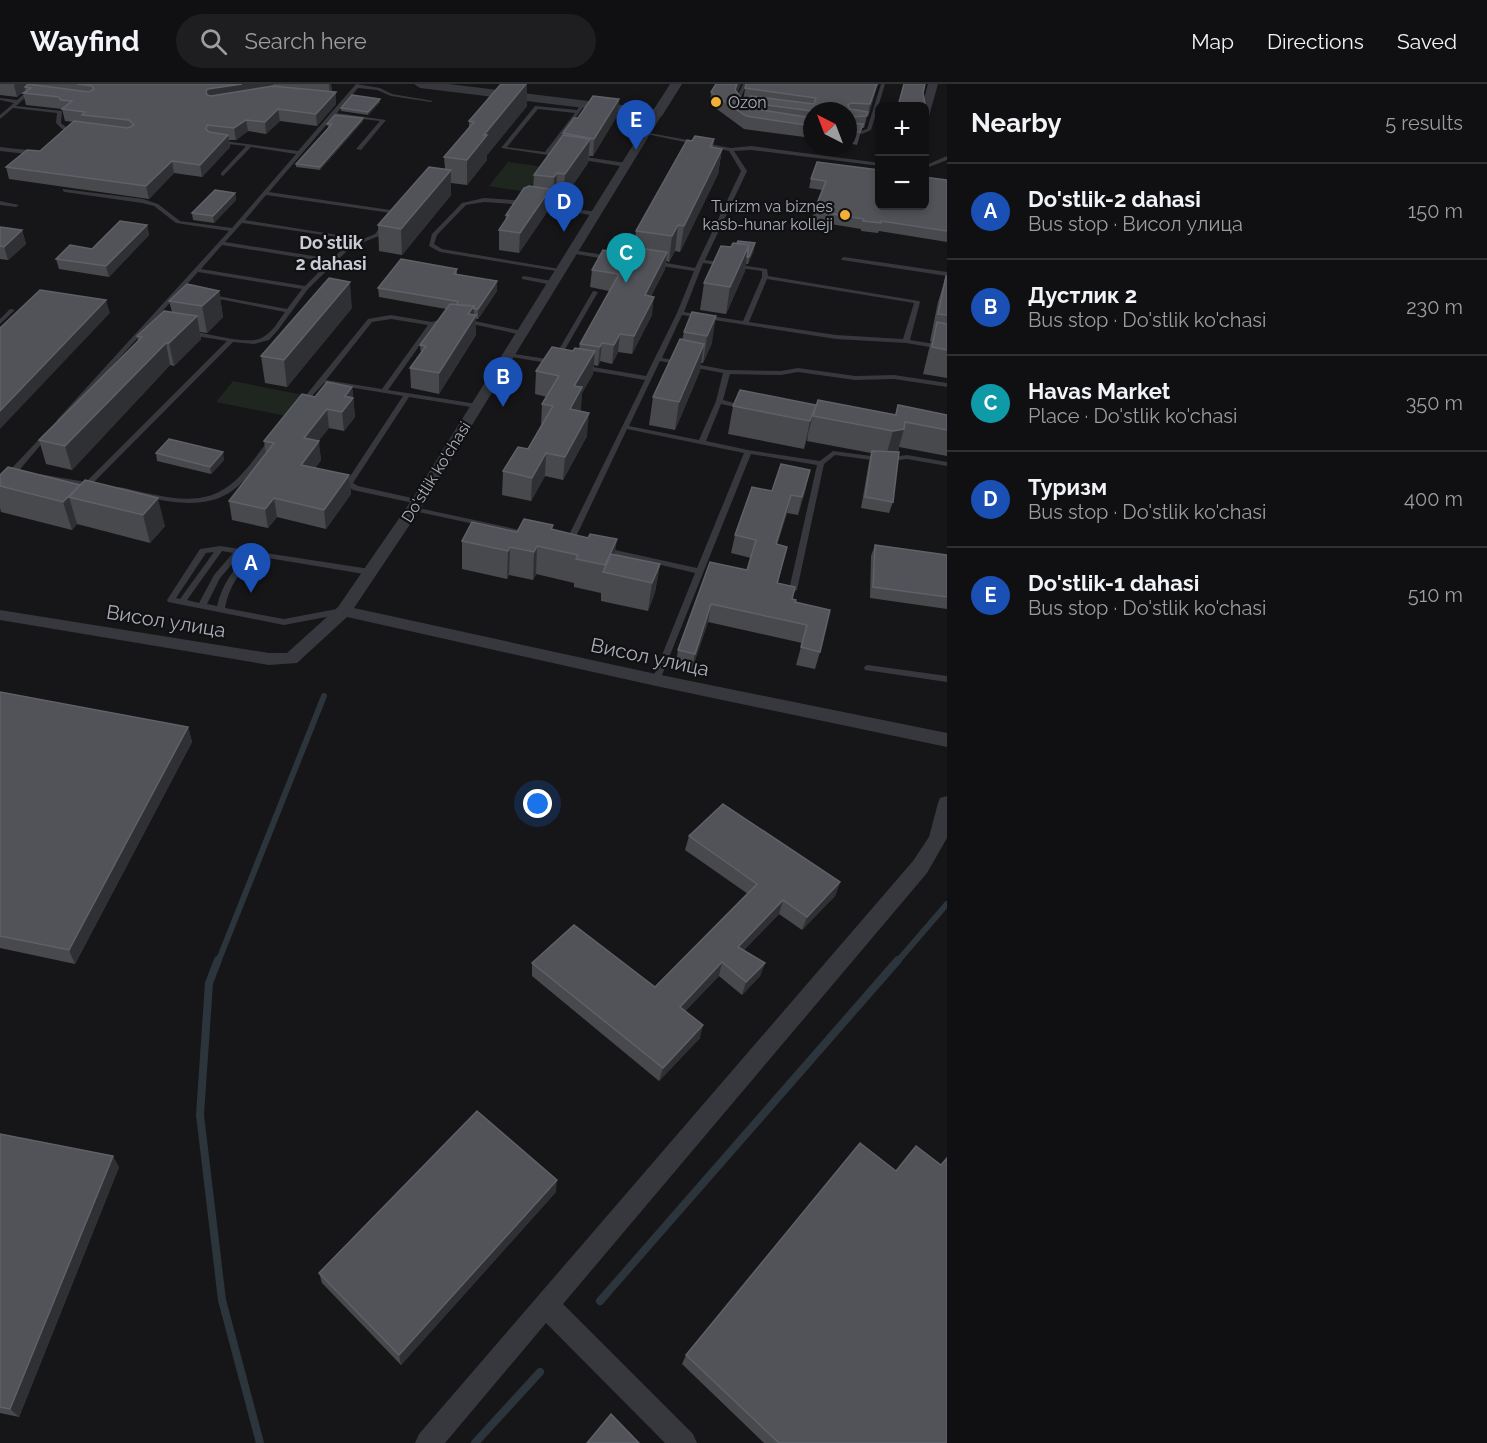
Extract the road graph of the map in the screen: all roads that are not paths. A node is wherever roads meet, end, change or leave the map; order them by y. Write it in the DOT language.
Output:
graph roads {
  1 [pos="38,84"];
  2 [pos="420,84"];
  3 [pos="676,84"];
  4 [pos="745,84"];
  5 [pos="883,84"];
  6 [pos="933,84"];
  7 [pos="358,85"];
  8 [pos="869,90"];
  9 [pos="880,91"];
  10 [pos="30,92"];
  11 [pos="40,93"];
  12 [pos="0,99"];
  13 [pos="334,100"];
  14 [pos="431,100"];
  15 [pos="344,101"];
  16 [pos="19,102"];
  17 [pos="928,102"];
  18 [pos="737,103"];
  19 [pos="748,105"];
  20 [pos="13,107"];
  21 [pos="580,109"];
  22 [pos="745,112"];
  23 [pos="658,113"];
  24 [pos="333,114"];
  25 [pos="0,118"];
  26 [pos="860,119"];
  27 [pos="871,121"];
  28 [pos="89,131"];
  29 [pos="646,133"];
  30 [pos="857,133"];
  31 [pos="212,140"];
  32 [pos="690,142"];
  33 [pos="250,145"];
  34 [pos="0,149"];
  35 [pos="359,149"];
  36 [pos="731,150"];
  37 [pos="684,152"];
  38 [pos="38,153"];
  39 [pos="300,153"];
  40 [pos="547,154"];
  41 [pos="947,158"];
  42 [pos="875,164"];
  43 [pos="626,165"];
  44 [pos="929,166"];
  45 [pos="223,174"];
  46 [pos="65,190"];
  47 [pos="265,193"];
  48 [pos="0,203"];
  49 [pos="16,205"];
  50 [pos="596,214"];
  51 [pos="646,220"];
  52 [pos="241,221"];
  53 [pos="233,230"];
  54 [pos="365,240"];
  55 [pos="221,243"];
  56 [pos="572,252"];
  57 [pos="625,259"];
  58 [pos="844,259"];
  59 [pos="334,261"];
  60 [pos="636,261"];
  61 [pos="702,261"];
  62 [pos="647,262"];
  63 [pos="197,270"];
  64 [pos="697,270"];
  65 [pos="560,271"];
  66 [pos="947,274"];
  67 [pos="765,277"];
  68 [pos="524,278"];
  69 [pos="552,283"];
  70 [pos="306,288"];
  71 [pos="179,289"];
  72 [pos="190,291"];
  73 [pos="595,292"];
  74 [pos="202,294"];
  75 [pos="12,310"];
  76 [pos="289,311"];
  77 [pos="680,313"];
  78 [pos="0,322"];
  79 [pos="745,323"];
  80 [pos="432,324"];
  81 [pos="146,326"];
  82 [pos="157,328"];
  83 [pos="178,331"];
  84 [pos="522,333"];
  85 [pos="232,340"];
  86 [pos="906,341"];
  87 [pos="947,348"];
  88 [pos="508,355"];
  89 [pos="658,359"];
  90 [pos="554,362"];
  91 [pos="566,364"];
  92 [pos="577,366"];
  93 [pos="727,372"];
  94 [pos="647,378"];
  95 [pos="322,381"];
  96 [pos="947,385"];
  97 [pos="384,391"];
  98 [pos="408,394"];
  99 [pos="719,401"];
  100 [pos="477,406"];
  101 [pos="750,408"];
  102 [pos="295,412"];
  103 [pos="626,427"];
  104 [pos="280,430"];
  105 [pos="702,442"];
  106 [pos="748,452"];
  107 [pos="821,463"];
  108 [pos="947,464"];
  109 [pos="23,473"];
  110 [pos="34,475"];
  111 [pos="88,484"];
  112 [pos="99,486"];
  113 [pos="111,488"];
  114 [pos="416,505"];
  115 [pos="535,535"];
  116 [pos="558,540"];
  117 [pos="569,543"];
  118 [pos="580,545"];
  119 [pos="220,548"];
  120 [pos="602,550"];
  121 [pos="239,551"];
  122 [pos="254,554"];
  123 [pos="699,571"];
  124 [pos="370,572"];
  125 [pos="792,590"];
  126 [pos="182,602"];
  127 [pos="202,606"];
  128 [pos="220,610"];
  129 [pos="344,611"];
  130 [pos="0,615"];
  131 [pos="318,637"];
  132 [pos="868,668"];
  133 [pos="947,679"];
  134 [pos="656,680"];
  135 [pos="947,740"];
  136 [pos="947,802"];
  137 [pos="546,1305"];
  138 [pos="428,1443"];
  139 [pos="684,1443"];
  1 -- 10 [label="lane"];
  2 -- 21 [label="street"];
  3 -- 23 [label="street, Do'stlik ko'chasi"];
  4 -- 18 [label="lane"];
  5 -- 9 [label="lane"];
  6 -- 17 [label="street"];
  7 -- 14 [label="lane"];
  7 -- 15 [label="lane"];
  8 -- 9 [label="lane"];
  9 -- 27 [label="lane"];
  10 -- 11 [label="lane"];
  10 -- 16 [label="lane"];
  12 -- 16 [label="lane"];
  13 -- 15 [label="lane"];
  15 -- 24 [label="lane"];
  16 -- 20 [label="lane"];
  18 -- 19 [label="lane"];
  18 -- 22 [label="lane"];
  20 -- 25 [label="lane"];
  20 -- 28 [label="lane"];
  21 -- 23 [label="street"];
  21 -- 40 [label="lane"];
  21 -- 40 [label="lane"];
  23 -- 29 [label="street, Do'stlik ko'chasi"];
  24 -- 35 [label="lane"];
  24 -- 39 [label="lane"];
  26 -- 27 [label="lane"];
  27 -- 30 [label="lane"];
  29 -- 32 [label="lane"];
  29 -- 43 [label="street, Do'stlik ko'chasi"];
  31 -- 33 [label="lane"];
  32 -- 36 [label="lane"];
  32 -- 37 [label="lane"];
  33 -- 39 [label="lane"];
  33 -- 45 [label="lane"];
  34 -- 38 [label="lane"];
  36 -- 42 [label="lane"];
  36 -- 61 [label="lane"];
  39 -- 47 [label="lane"];
  40 -- 43 [label="lane"];
  41 -- 44 [label="lane"];
  43 -- 50 [label="street, Do'stlik ko'chasi"];
  46 -- 53 [label="lane"];
  47 -- 52 [label="lane"];
  47 -- 54 [label="lane"];
  48 -- 49 [label="lane"];
  50 -- 56 [label="street, Do'stlik ko'chasi"];
  50 -- 65 [label="lane"];
  51 -- 57 [label="lane"];
  52 -- 53 [label="lane"];
  52 -- 54 [label="lane"];
  53 -- 55 [label="lane"];
  54 -- 59 [label="lane"];
  55 -- 59 [label="lane"];
  55 -- 63 [label="lane"];
  56 -- 57 [label="lane"];
  56 -- 65 [label="street, Do'stlik ko'chasi"];
  57 -- 60 [label="lane"];
  58 -- 66 [label="lane"];
  59 -- 70 [label="lane"];
  61 -- 64 [label="lane"];
  61 -- 67 [label="lane"];
  62 -- 64 [label="lane"];
  63 -- 70 [label="lane"];
  63 -- 71 [label="lane"];
  64 -- 77 [label="lane"];
  65 -- 69 [label="street, Do'stlik ko'chasi"];
  67 -- 79 [label="lane"];
  67 -- 86 [label="lane"];
  68 -- 69 [label="lane"];
  69 -- 84 [label="street, Do'stlik ko'chasi"];
  70 -- 76 [label="lane"];
  71 -- 72 [label="lane"];
  71 -- 81 [label="lane"];
  73 -- 90 [label="lane"];
  74 -- 76 [label="lane"];
  75 -- 78 [label="lane"];
  76 -- 85 [label="lane"];
  77 -- 79 [label="lane"];
  77 -- 89 [label="lane"];
  79 -- 86 [label="lane"];
  80 -- 84 [label="lane"];
  80 -- 95 [label="lane"];
  80 -- 97 [label="lane"];
  81 -- 82 [label="lane"];
  81 -- 109 [label="lane"];
  83 -- 85 [label="lane"];
  84 -- 88 [label="street, Do'stlik ko'chasi"];
  85 -- 111 [label="lane"];
  86 -- 87 [label="lane"];
  88 -- 90 [label="lane"];
  88 -- 100 [label="street, Do'stlik ko'chasi"];
  89 -- 93 [label="lane"];
  89 -- 94 [label="lane"];
  90 -- 91 [label="lane"];
  92 -- 94 [label="lane"];
  93 -- 96 [label="lane"];
  93 -- 99 [label="lane"];
  94 -- 103 [label="lane"];
  95 -- 97 [label="lane"];
  95 -- 102 [label="lane"];
  97 -- 98 [label="lane"];
  98 -- 100 [label="lane"];
  98 -- 114 [label="lane"];
  99 -- 101 [label="lane"];
  99 -- 105 [label="lane"];
  100 -- 114 [label="street, Do'stlik ko'chasi"];
  103 -- 105 [label="lane"];
  103 -- 117 [label="lane"];
  104 -- 113 [label="lane"];
  105 -- 106 [label="lane"];
  106 -- 107 [label="lane"];
  106 -- 123 [label="lane"];
  107 -- 108 [label="lane"];
  107 -- 125 [label="lane"];
  110 -- 111 [label="lane"];
  111 -- 112 [label="lane"];
  114 -- 115 [label="lane"];
  114 -- 124 [label="street, Do'stlik ko'chasi"];
  116 -- 117 [label="lane"];
  117 -- 118 [label="lane"];
  119 -- 121 [label="lane"];
  119 -- 126 [label="lane"];
  119 -- 126 [label="lane"];
  120 -- 123 [label="lane"];
  121 -- 122 [label="lane"];
  121 -- 127 [label="lane"];
  122 -- 124 [label="lane"];
  122 -- 128 [label="lane"];
  123 -- 134 [label="lane"];
  124 -- 129 [label="street, Do'stlik ko'chasi"];
  126 -- 127 [label="lane"];
  127 -- 128 [label="lane"];
  128 -- 129 [label="lane"];
  129 -- 131 [label="street, Do'stlik ko'chasi"];
  129 -- 134 [label="street, Висол улица"];
  130 -- 131 [label="street, Висол улица"];
  132 -- 133 [label="lane"];
  134 -- 135 [label="street, Висол улица"];
  136 -- 137 [label="street"];
  137 -- 138 [label="street"];
  137 -- 139 [label="street"];
}
